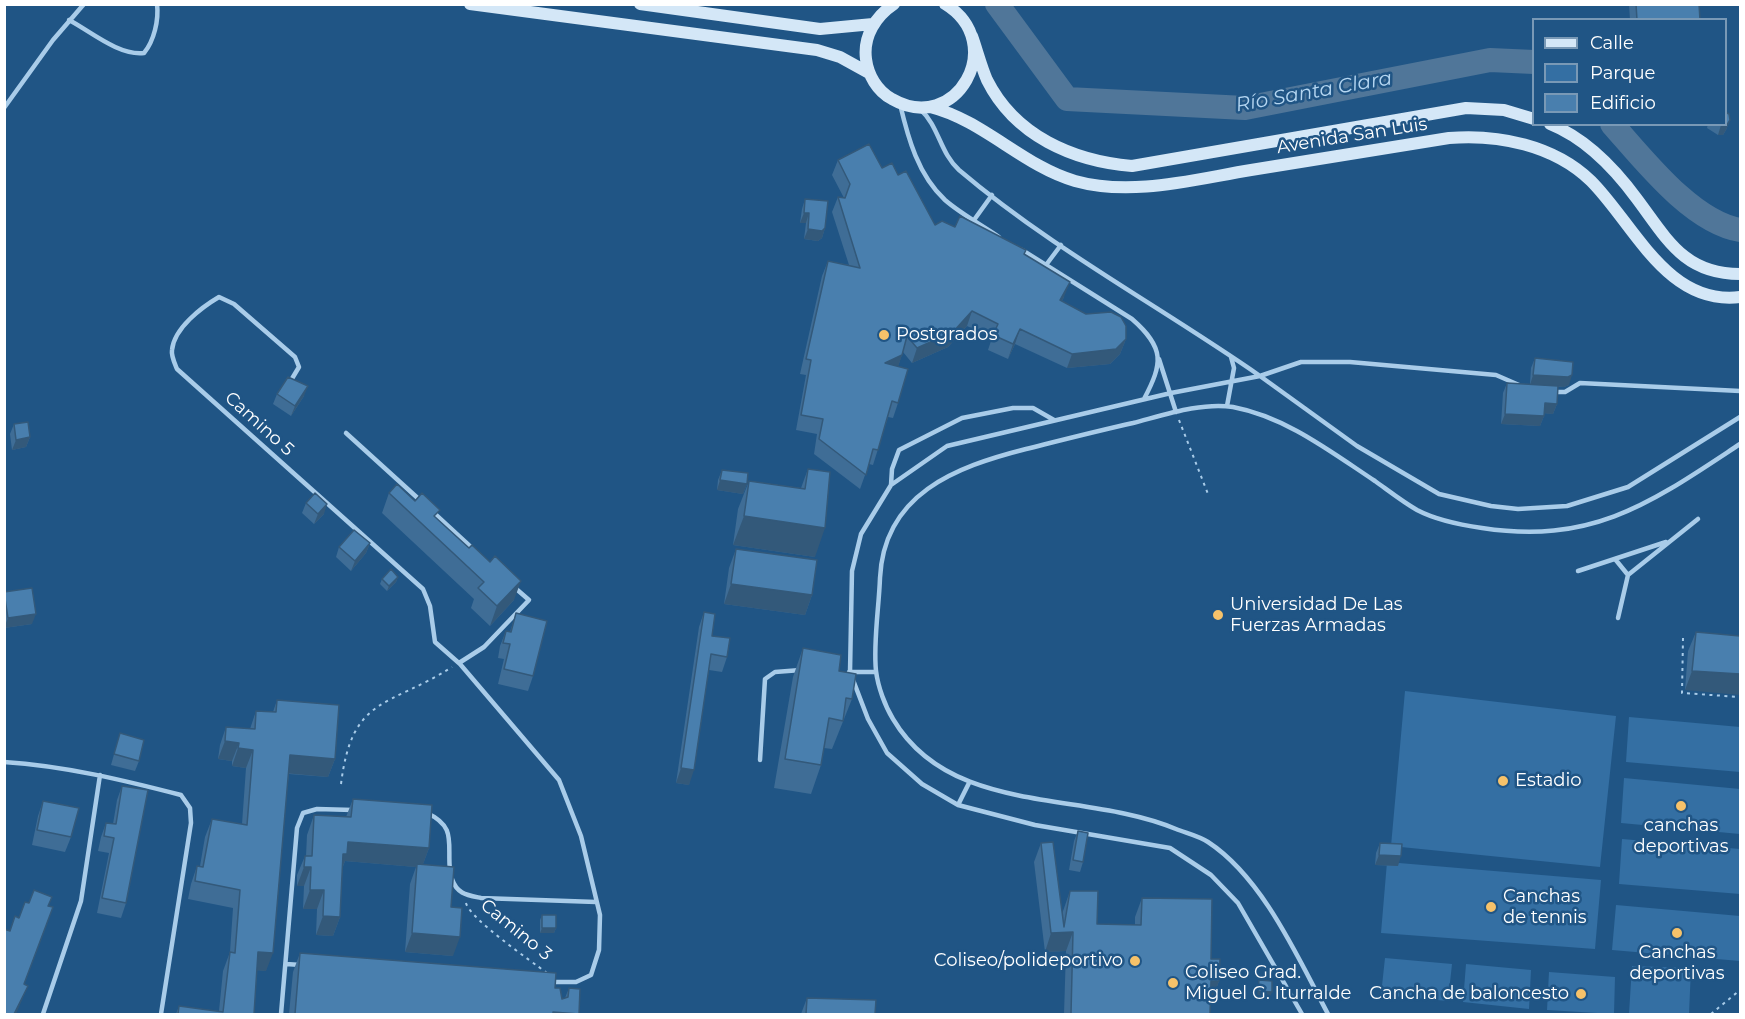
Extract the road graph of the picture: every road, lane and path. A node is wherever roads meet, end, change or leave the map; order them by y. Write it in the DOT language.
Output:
graph roads {
  1 [pos="84,4"];
  2 [pos="158,4"];
  3 [pos="470,4"];
  4 [pos="640,4"];
  5 [pos="894,4"];
  6 [pos="952,6"];
  7 [pos="69,20"];
  8 [pos="873,24"];
  9 [pos="972,36"];
  10 [pos="869,73"];
  11 [pos="900,104"];
  12 [pos="924,107"];
  13 [pos="4,108"];
  14 [pos="1532,119"];
  15 [pos="1555,126"];
  16 [pos="992,195"];
  17 [pos="974,220"];
  18 [pos="1009,243"];
  19 [pos="1061,245"];
  20 [pos="1018,248"];
  21 [pos="1046,265"];
  22 [pos="1740,274"];
  23 [pos="1740,297"];
  24 [pos="1155,348"];
  25 [pos="1231,357"];
  26 [pos="1260,376"];
  27 [pos="1232,381"];
  28 [pos="289,385"];
  29 [pos="1522,386"];
  30 [pos="1543,391"];
  31 [pos="1740,391"];
  32 [pos="1171,393"];
  33 [pos="1144,399"];
  34 [pos="1227,406"];
  35 [pos="1176,412"];
  36 [pos="1740,417"];
  37 [pos="1054,420"];
  38 [pos="346,433"];
  39 [pos="1740,444"];
  40 [pos="891,485"];
  41 [pos="1208,494"];
  42 [pos="424,505"];
  43 [pos="433,513"];
  44 [pos="1698,519"];
  45 [pos="1671,541"];
  46 [pos="477,553"];
  47 [pos="1615,560"];
  48 [pos="1578,571"];
  49 [pos="1628,575"];
  50 [pos="512,584"];
  51 [pos="1618,618"];
  52 [pos="1683,638"];
  53 [pos="459,664"];
  54 [pos="808,670"];
  55 [pos="840,672"];
  56 [pos="850,672"];
  57 [pos="876,672"];
  58 [pos="1740,697"];
  59 [pos="760,760"];
  60 [pos="4,762"];
  61 [pos="100,775"];
  62 [pos="969,783"];
  63 [pos="341,784"];
  64 [pos="958,805"];
  65 [pos="363,810"];
  66 [pos="420,810"];
  67 [pos="463,894"];
  68 [pos="596,902"];
  69 [pos="286,964"];
  70 [pos="309,966"];
  71 [pos="548,982"];
  72 [pos="559,983"];
  73 [pos="1740,990"];
  74 [pos="558,993"];
  75 [pos="43,1014"];
  76 [pos="161,1014"];
  77 [pos="281,1014"];
  78 [pos="1302,1014"];
  79 [pos="1328,1014"];
  80 [pos="1711,1014"];
  1 -- 7 [label="lane"];
  2 -- 7 [label="lane"];
  3 -- 10 [label="street"];
  4 -- 8 [label="street"];
  5 -- 8 [label="street"];
  6 -- 9 [label="street, Avenida San Luis"];
  7 -- 13 [label="lane"];
  8 -- 10 [label="street"];
  9 -- 12 [label="street"];
  9 -- 14 [label="street, Avenida San Luis"];
  10 -- 11 [label="street"];
  11 -- 12 [label="street, Avenida San Luis"];
  11 -- 17 [label="lane"];
  12 -- 16 [label="lane"];
  12 -- 23 [label="street, Avenida San Luis"];
  15 -- 22 [label="street"];
  16 -- 17 [label="lane"];
  16 -- 19 [label="lane"];
  17 -- 18 [label="lane"];
  19 -- 21 [label="lane"];
  19 -- 25 [label="lane"];
  20 -- 21 [label="lane"];
  21 -- 24 [label="lane"];
  24 -- 32 [label="lane"];
  24 -- 33 [label="lane"];
  25 -- 26 [label="lane"];
  25 -- 27 [label="lane"];
  26 -- 27 [label="lane"];
  26 -- 29 [label="lane"];
  26 -- 36 [label="lane"];
  27 -- 32 [label="lane"];
  27 -- 34 [label="lane"];
  28 -- 53 [label="lane, Camino 5"];
  30 -- 31 [label="lane"];
  32 -- 33 [label="lane"];
  32 -- 35 [label="lane"];
  33 -- 37 [label="lane"];
  34 -- 35 [label="lane"];
  34 -- 39 [label="lane"];
  35 -- 41 [label="path"];
  35 -- 57 [label="lane"];
  37 -- 40 [label="lane"];
  37 -- 40 [label="lane"];
  38 -- 42 [label="lane"];
  40 -- 56 [label="lane"];
  43 -- 46 [label="lane"];
  44 -- 45 [label="lane"];
  45 -- 47 [label="lane"];
  45 -- 49 [label="lane"];
  47 -- 48 [label="lane"];
  47 -- 49 [label="lane"];
  49 -- 51 [label="lane"];
  50 -- 53 [label="lane"];
  52 -- 58 [label="path"];
  53 -- 63 [label="path"];
  53 -- 68 [label="lane"];
  54 -- 59 [label="lane"];
  55 -- 56 [label="lane"];
  56 -- 57 [label="lane"];
  56 -- 64 [label="lane"];
  57 -- 62 [label="lane"];
  60 -- 61 [label="lane"];
  61 -- 75 [label="lane"];
  61 -- 76 [label="lane"];
  62 -- 64 [label="lane"];
  62 -- 79 [label="lane"];
  64 -- 78 [label="lane"];
  65 -- 69 [label="lane"];
  66 -- 67 [label="lane"];
  67 -- 68 [label="lane"];
  67 -- 72 [label="path, Camino 3"];
  68 -- 72 [label="lane"];
  69 -- 70 [label="lane"];
  69 -- 77 [label="lane"];
  71 -- 72 [label="lane"];
  72 -- 74 [label="lane"];
  73 -- 80 [label="path"];
}
